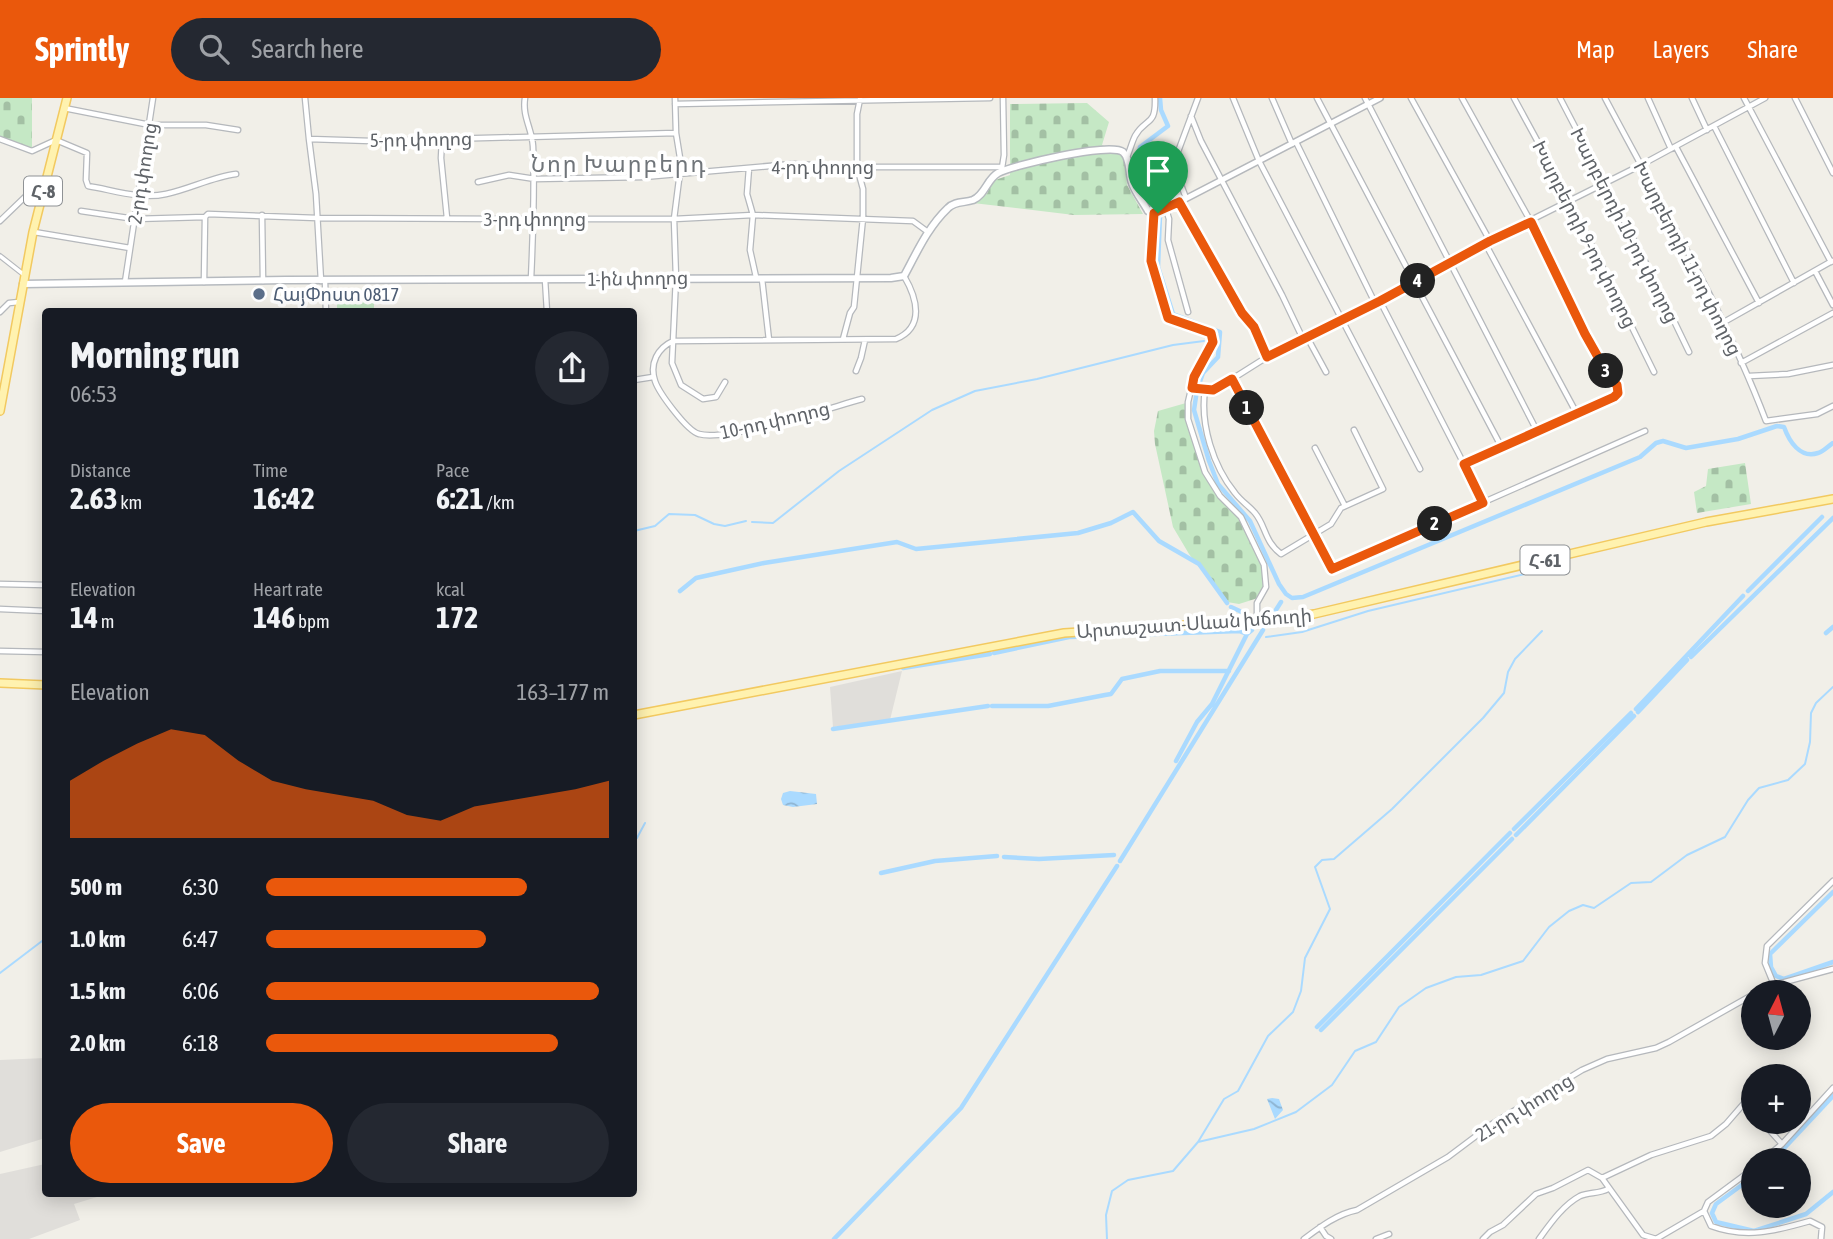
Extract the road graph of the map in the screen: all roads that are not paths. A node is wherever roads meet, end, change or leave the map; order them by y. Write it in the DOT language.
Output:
graph roads {
  1 [pos="67,98"];
  2 [pos="153,98"];
  3 [pos="305,98"];
  4 [pos="525,98"];
  5 [pos="990,98"];
  6 [pos="1003,98"];
  7 [pos="1155,98"];
  8 [pos="1198,98"];
  9 [pos="1233,98"];
  10 [pos="1272,98"];
  11 [pos="1317,98"];
  12 [pos="1380,98"];
  13 [pos="1411,98"];
  14 [pos="1462,98"];
  15 [pos="1514,98"];
  16 [pos="1560,98"];
  17 [pos="1605,98"];
  18 [pos="1648,98"];
  19 [pos="1692,98"];
  20 [pos="1744,98"];
  21 [pos="1765,98"];
  22 [pos="1795,98"];
  23 [pos="860,99"];
  24 [pos="675,101"];
  25 [pos="1366,101"];
  26 [pos="1749,107"];
  27 [pos="64,108"];
  28 [pos="1191,116"];
  29 [pos="1331,123"];
  30 [pos="150,125"];
  31 [pos="1714,126"];
  32 [pos="238,130"];
  33 [pos="1707,130"];
  34 [pos="676,133"];
  35 [pos="533,136"];
  36 [pos="0,139"];
  37 [pos="309,139"];
  38 [pos="442,139"];
  39 [pos="56,140"];
  40 [pos="1294,143"];
  41 [pos="1674,148"];
  42 [pos="1127,157"];
  43 [pos="1259,161"];
  44 [pos="1641,165"];
  45 [pos="858,167"];
  46 [pos="750,168"];
  47 [pos="1001,170"];
  48 [pos="1833,173"];
  49 [pos="236,174"];
  50 [pos="679,174"];
  51 [pos="535,179"];
  52 [pos="1222,180"];
  53 [pos="478,182"];
  54 [pos="1603,184"];
  55 [pos="44,190"];
  56 [pos="139,195"];
  57 [pos="1186,198"];
  58 [pos="1570,201"];
  59 [pos="1179,202"];
  60 [pos="81,211"];
  61 [pos="1160,212"];
  62 [pos="262,215"];
  63 [pos="753,215"];
  64 [pos="205,217"];
  65 [pos="317,218"];
  66 [pos="447,218"];
  67 [pos="863,218"];
  68 [pos="135,219"];
  69 [pos="533,219"];
  70 [pos="674,219"];
  71 [pos="0,220"];
  72 [pos="1531,222"];
  73 [pos="33,232"];
  74 [pos="928,232"];
  75 [pos="1488,242"];
  76 [pos="130,248"];
  77 [pos="0,256"];
  78 [pos="1832,262"];
  79 [pos="1452,263"];
  80 [pos="1815,271"];
  81 [pos="25,275"];
  82 [pos="904,275"];
  83 [pos="759,277"];
  84 [pos="855,277"];
  85 [pos="676,278"];
  86 [pos="531,279"];
  87 [pos="545,279"];
  88 [pos="263,281"];
  89 [pos="323,281"];
  90 [pos="125,282"];
  91 [pos="204,282"];
  92 [pos="1415,282"];
  93 [pos="1794,283"];
  94 [pos="23,284"];
  95 [pos="19,302"];
  96 [pos="1378,302"];
  97 [pos="1759,303"];
  98 [pos="1833,305"];
  99 [pos="326,308"];
  100 [pos="547,308"];
  101 [pos="0,312"];
  102 [pos="1188,312"];
  103 [pos="1833,313"];
  104 [pos="1342,320"];
  105 [pos="1724,322"];
  106 [pos="1305,338"];
  107 [pos="843,339"];
  108 [pos="864,340"];
  109 [pos="673,341"];
  110 [pos="769,341"];
  111 [pos="1689,352"];
  112 [pos="1267,357"];
  113 [pos="1741,363"];
  114 [pos="1831,364"];
  115 [pos="856,371"];
  116 [pos="1326,372"];
  117 [pos="1654,372"];
  118 [pos="1749,376"];
  119 [pos="653,377"];
  120 [pos="1232,379"];
  121 [pos="637,380"];
  122 [pos="724,382"];
  123 [pos="1192,388"];
  124 [pos="1205,390"];
  125 [pos="862,398"];
  126 [pos="1833,406"];
  127 [pos="0,411"];
  128 [pos="1577,414"];
  129 [pos="1354,430"];
  130 [pos="1537,431"];
  131 [pos="1646,431"];
  132 [pos="1315,448"];
  133 [pos="1502,448"];
  134 [pos="1464,464"];
  135 [pos="1420,469"];
  136 [pos="1833,499"];
  137 [pos="1483,503"];
  138 [pos="1345,506"];
  139 [pos="1314,535"];
  140 [pos="0,584"];
  141 [pos="42,585"];
  142 [pos="0,609"];
  143 [pos="42,611"];
  144 [pos="1257,621"];
  145 [pos="0,651"];
  146 [pos="42,652"];
  147 [pos="0,683"];
  148 [pos="42,685"];
  149 [pos="637,714"];
  150 [pos="1833,881"];
  151 [pos="1833,970"];
  152 [pos="1771,980"];
  153 [pos="1793,980"];
  154 [pos="1741,1001"];
  155 [pos="1833,1088"];
  156 [pos="1741,1107"];
  157 [pos="1773,1134"];
  158 [pos="1782,1144"];
  159 [pos="1777,1148"];
  160 [pos="1602,1178"];
  161 [pos="1741,1178"];
  162 [pos="1608,1189"];
  163 [pos="1704,1211"];
  164 [pos="1320,1227"];
  165 [pos="1389,1234"];
  166 [pos="1643,1235"];
  167 [pos="1304,1239"];
  168 [pos="1331,1239"];
  169 [pos="1376,1239"];
  170 [pos="1483,1239"];
  171 [pos="1539,1239"];
  172 [pos="1636,1239"];
  173 [pos="1656,1239"];
  174 [pos="1821,1239"];
  1 -- 27 [label="main road, Հ-8"];
  2 -- 30 [label="street, 2-րդ փողոց"];
  3 -- 37 [label="street"];
  4 -- 35 [label="street"];
  5 -- 23 [label="street"];
  6 -- 47 [label="street"];
  7 -- 42 [label="street"];
  8 -- 28 [label="street"];
  9 -- 43 [label="street"];
  10 -- 40 [label="street"];
  11 -- 29 [label="street"];
  12 -- 25 [label="street"];
  13 -- 75 [label="street"];
  14 -- 72 [label="street"];
  15 -- 58 [label="street, Խարբերդի 9-րդ փողոց"];
  16 -- 54 [label="street, Խարբերդի 10-րդ փողոց"];
  17 -- 44 [label="street, Խարբերդի 11-րդ փողոց"];
  18 -- 41 [label="street"];
  19 -- 33 [label="street"];
  20 -- 26 [label="street"];
  21 -- 26 [label="street"];
  22 -- 48 [label="street"];
  23 -- 24 [label="street"];
  23 -- 45 [label="street"];
  24 -- 34 [label="street"];
  25 -- 29 [label="street"];
  25 -- 79 [label="street"];
  26 -- 31 [label="street"];
  26 -- 78 [label="street"];
  27 -- 30 [label="street"];
  27 -- 39 [label="main road, Հ-8"];
  28 -- 52 [label="street"];
  28 -- 57 [label="street"];
  29 -- 40 [label="street"];
  29 -- 92 [label="street"];
  30 -- 32 [label="street"];
  30 -- 56 [label="street, 2-րդ փողոց"];
  31 -- 33 [label="street"];
  31 -- 93 [label="street"];
  33 -- 41 [label="street"];
  34 -- 35 [label="street, 5-րդ փողոց"];
  34 -- 50 [label="street"];
  35 -- 38 [label="street, 5-րդ փողոց"];
  35 -- 51 [label="street"];
  36 -- 39 [label="street"];
  37 -- 38 [label="street, 5-րդ փողոց"];
  37 -- 65 [label="street"];
  38 -- 66 [label="street"];
  39 -- 55 [label="main road, Հ-8"];
  39 -- 56 [label="street"];
  40 -- 43 [label="street"];
  40 -- 96 [label="street"];
  41 -- 44 [label="street"];
  41 -- 97 [label="street"];
  42 -- 47 [label="main road"];
  42 -- 61 [label="main road"];
  43 -- 52 [label="street"];
  43 -- 104 [label="street"];
  44 -- 54 [label="street"];
  44 -- 105 [label="street, Խարբերդի 11-րդ փողոց"];
  45 -- 46 [label="street, 4-րդ փողոց"];
  45 -- 47 [label="street, 4-րդ փողոց"];
  45 -- 67 [label="street"];
  46 -- 50 [label="street, 4-րդ փողոց"];
  46 -- 63 [label="street"];
  47 -- 74 [label="main road"];
  49 -- 56 [label="street"];
  50 -- 51 [label="street, 4-րդ փողոց"];
  50 -- 70 [label="street"];
  51 -- 53 [label="street, 4-րդ փողոց"];
  51 -- 69 [label="street"];
  52 -- 57 [label="street"];
  52 -- 106 [label="street"];
  54 -- 58 [label="street"];
  54 -- 111 [label="street, Խարբերդի 10-րդ փողոց"];
  55 -- 71 [label="street"];
  55 -- 73 [label="main road, Հ-8"];
  56 -- 68 [label="street, 2-րդ փողոց"];
  57 -- 59 [label="street"];
  58 -- 72 [label="street"];
  58 -- 117 [label="street, Խարբերդի 9-րդ փողոց"];
  59 -- 61 [label="street"];
  59 -- 112 [label="street"];
  60 -- 68 [label="street, 3-րդ փողոց"];
  61 -- 102 [label="street"];
  61 -- 123 [label="street"];
  62 -- 64 [label="street, 3-րդ փողոց"];
  62 -- 65 [label="street, 3-րդ փողոց"];
  62 -- 88 [label="street"];
  63 -- 67 [label="street, 3-րդ փողոց"];
  63 -- 70 [label="street, 3-րդ փողոց"];
  63 -- 83 [label="street"];
  64 -- 68 [label="street, 3-րդ փողոց"];
  64 -- 91 [label="street"];
  65 -- 66 [label="street, 3-րդ փողոց"];
  65 -- 89 [label="street"];
  66 -- 69 [label="street, 3-րդ փողոց"];
  67 -- 74 [label="street, 3-րդ փողոց"];
  67 -- 84 [label="street"];
  68 -- 76 [label="street, 2-րդ փողոց"];
  69 -- 70 [label="street, 3-րդ փողոց"];
  69 -- 86 [label="street"];
  70 -- 85 [label="street"];
  72 -- 75 [label="street"];
  72 -- 128 [label="street"];
  73 -- 76 [label="street, 2-րդ փողոց"];
  73 -- 81 [label="main road, Հ-8"];
  74 -- 82 [label="main road"];
  75 -- 79 [label="street"];
  75 -- 128 [label="street"];
  76 -- 90 [label="street, 2-րդ փողոց"];
  77 -- 81 [label="street"];
  78 -- 80 [label="street"];
  79 -- 92 [label="street"];
  79 -- 130 [label="street"];
  80 -- 93 [label="street"];
  80 -- 98 [label="street"];
  81 -- 94 [label="main road, Հ-8"];
  82 -- 84 [label="main road, 1-ին փողոց"];
  82 -- 108 [label="street"];
  83 -- 84 [label="main road, 1-ին փողոց"];
  83 -- 85 [label="main road, 1-ին փողոց"];
  83 -- 110 [label="street"];
  84 -- 107 [label="street"];
  85 -- 87 [label="main road, 1-ին փողոց"];
  85 -- 109 [label="street"];
  86 -- 87 [label="main road, 1-ին փողոց"];
  86 -- 89 [label="main road, 1-ին փողոց"];
  87 -- 100 [label="street"];
  88 -- 89 [label="main road, 1-ին փողոց"];
  88 -- 91 [label="main road, 1-ին փողոց"];
  89 -- 99 [label="street"];
  90 -- 91 [label="main road, 1-ին փողոց"];
  90 -- 94 [label="main road, 1-ին փողոց"];
  92 -- 96 [label="street"];
  92 -- 133 [label="street"];
  93 -- 97 [label="street"];
  94 -- 95 [label="main road, Հ-8"];
  95 -- 101 [label="street"];
  95 -- 127 [label="main road, Հ-8"];
  96 -- 104 [label="street"];
  96 -- 134 [label="street"];
  97 -- 105 [label="street"];
  103 -- 113 [label="street"];
  104 -- 106 [label="street"];
  104 -- 135 [label="street"];
  105 -- 113 [label="street, Խարբերդի 11-րդ փողոց"];
  106 -- 112 [label="street"];
  106 -- 116 [label="street"];
  107 -- 108 [label="street"];
  107 -- 110 [label="street"];
  108 -- 115 [label="street"];
  109 -- 110 [label="street"];
  109 -- 119 [label="street"];
  109 -- 122 [label="street"];
  112 -- 120 [label="street"];
  113 -- 118 [label="street, Խարբերդի 11-րդ փողոց"];
  114 -- 118 [label="street"];
  118 -- 126 [label="street, Խարբերդի 11-րդ փողոց"];
  119 -- 121 [label="street"];
  119 -- 125 [label="street, 10-րդ փողոց"];
  120 -- 124 [label="street"];
  120 -- 139 [label="street"];
  123 -- 124 [label="street"];
  123 -- 144 [label="street"];
  124 -- 139 [label="street"];
  128 -- 130 [label="street"];
  129 -- 138 [label="street"];
  130 -- 133 [label="street"];
  131 -- 137 [label="street"];
  132 -- 138 [label="street"];
  133 -- 134 [label="street"];
  134 -- 137 [label="street"];
  136 -- 144 [label="main road, Արտաշատ-Սևան խճուղի / Հ-61"];
  137 -- 139 [label="street"];
  138 -- 139 [label="street"];
  140 -- 141 [label="street"];
  142 -- 143 [label="street"];
  144 -- 149 [label="main road, Արտաշատ-Սևան խճուղի / Հ-61"];
  145 -- 146 [label="street"];
  147 -- 148 [label="main road"];
  150 -- 152 [label="street"];
  151 -- 153 [label="street, 21-րդ փողոց"];
  154 -- 164 [label="street, 21-րդ փողոց"];
  155 -- 158 [label="street"];
  156 -- 160 [label="street"];
  157 -- 158 [label="street"];
  158 -- 159 [label="street"];
  160 -- 162 [label="street"];
  160 -- 170 [label="street"];
  161 -- 163 [label="street"];
  162 -- 166 [label="street"];
  162 -- 171 [label="street"];
  163 -- 173 [label="street"];
  163 -- 174 [label="street"];
  164 -- 167 [label="street, 21-րդ փողոց"];
  164 -- 168 [label="street"];
  165 -- 169 [label="street"];
  166 -- 172 [label="street"];
  166 -- 173 [label="street"];
}
